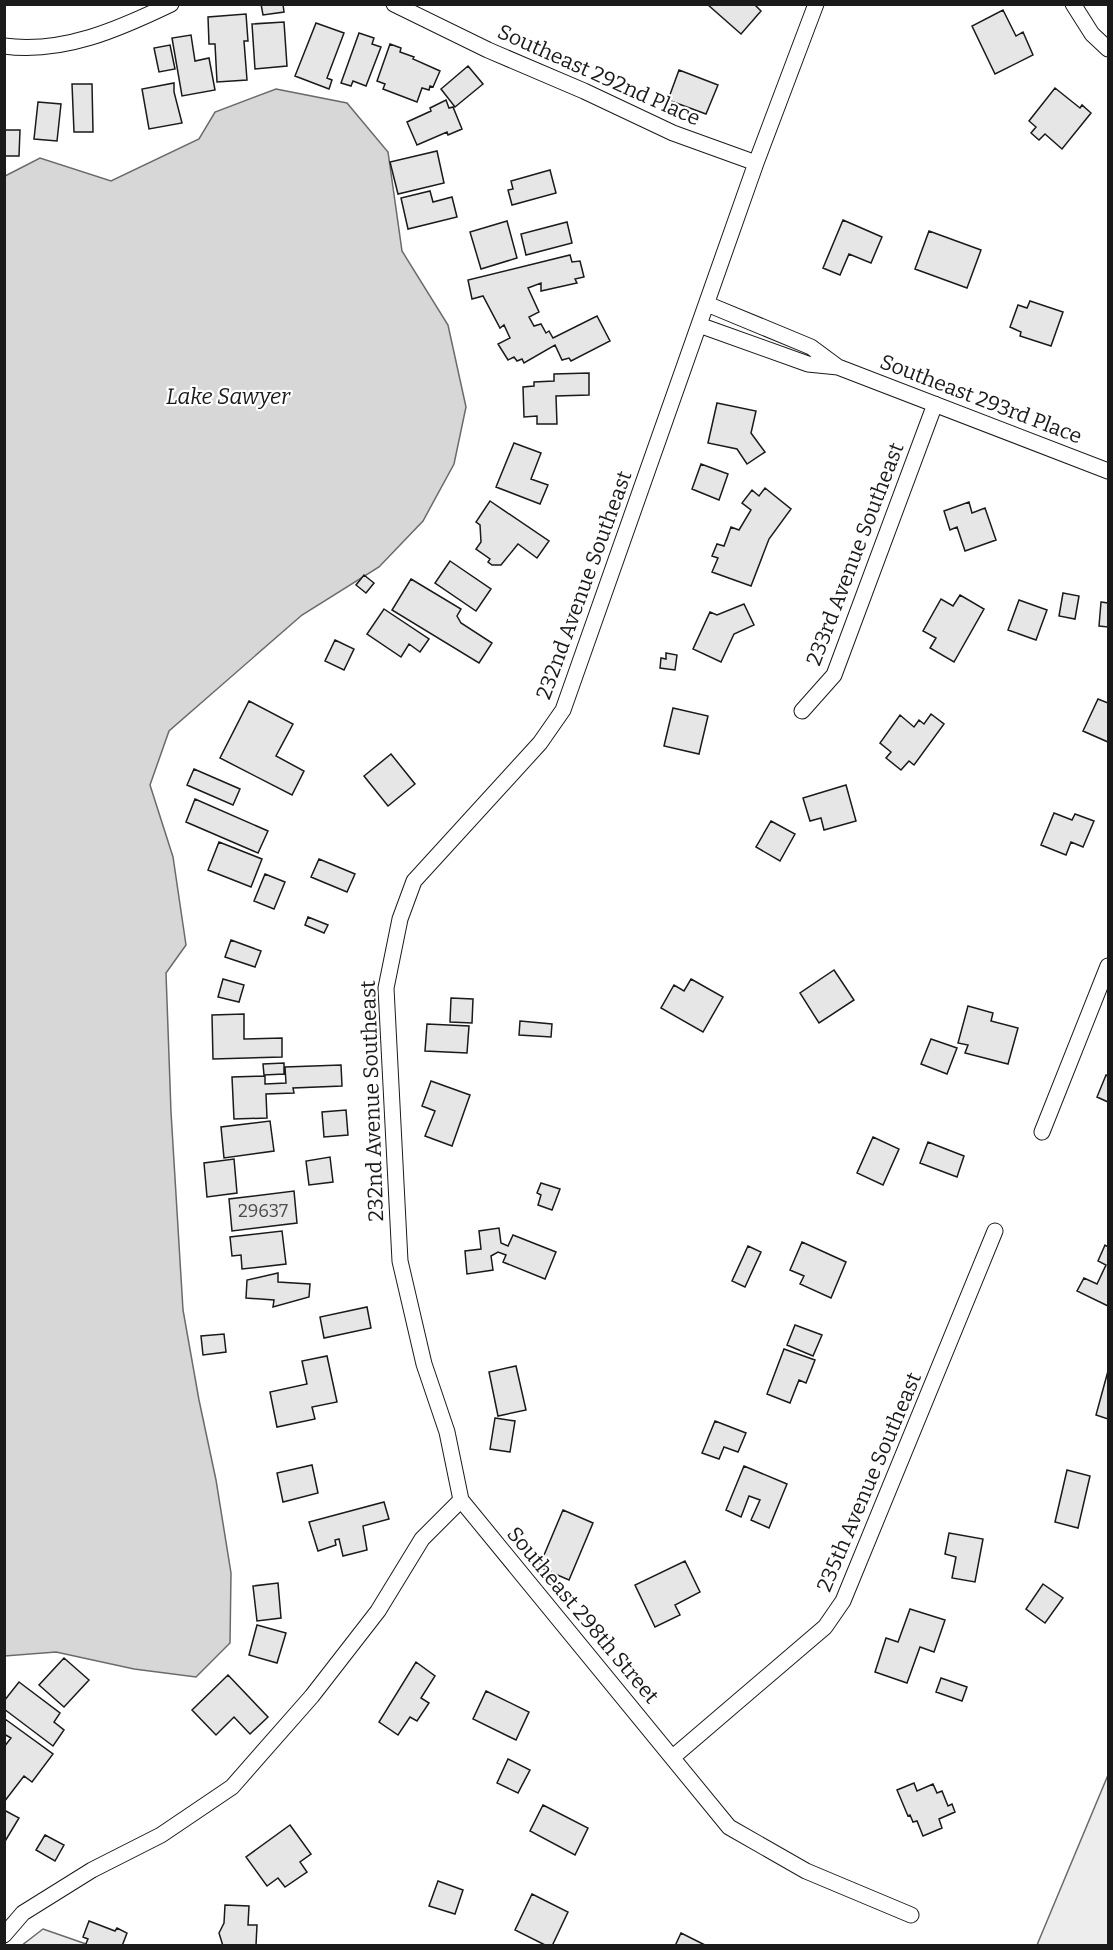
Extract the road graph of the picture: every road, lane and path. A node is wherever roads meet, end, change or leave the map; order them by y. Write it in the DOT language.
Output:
graph roads {
  1 [pos="171,4"];
  2 [pos="394,4"];
  3 [pos="816,4"];
  4 [pos="1073,4"];
  5 [pos="4,45"];
  6 [pos="1108,49"];
  7 [pos="756,163"];
  8 [pos="707,304"];
  9 [pos="699,325"];
  10 [pos="838,367"];
  11 [pos="935,404"];
  12 [pos="1108,471"];
  13 [pos="802,711"];
  14 [pos="1108,966"];
  15 [pos="1042,1132"];
  16 [pos="995,1231"];
  17 [pos="461,1500"];
  18 [pos="673,1757"];
  19 [pos="911,1915"];
  20 [pos="4,1935"];
  1 -- 5 [label="street"];
  2 -- 7 [label="street, Southeast 292nd Place"];
  3 -- 7 [label="street, 232nd Avenue Southeast"];
  4 -- 6 [label="street"];
  7 -- 8 [label="street, 232nd Avenue Southeast"];
  8 -- 9 [label="street, 232nd Avenue Southeast"];
  8 -- 10 [label="street, Southeast 293rd Place"];
  9 -- 10 [label="street, Southeast 293rd Place"];
  9 -- 17 [label="street, 232nd Avenue Southeast"];
  10 -- 11 [label="street, Southeast 293rd Place"];
  11 -- 12 [label="street, Southeast 293rd Place"];
  11 -- 13 [label="street, 233rd Avenue Southeast"];
  14 -- 15 [label="street"];
  16 -- 18 [label="street, 235th Avenue Southeast"];
  17 -- 18 [label="street, Southeast 298th Street"];
  17 -- 20 [label="street"];
  18 -- 19 [label="street, Southeast 298th Street"];
}
